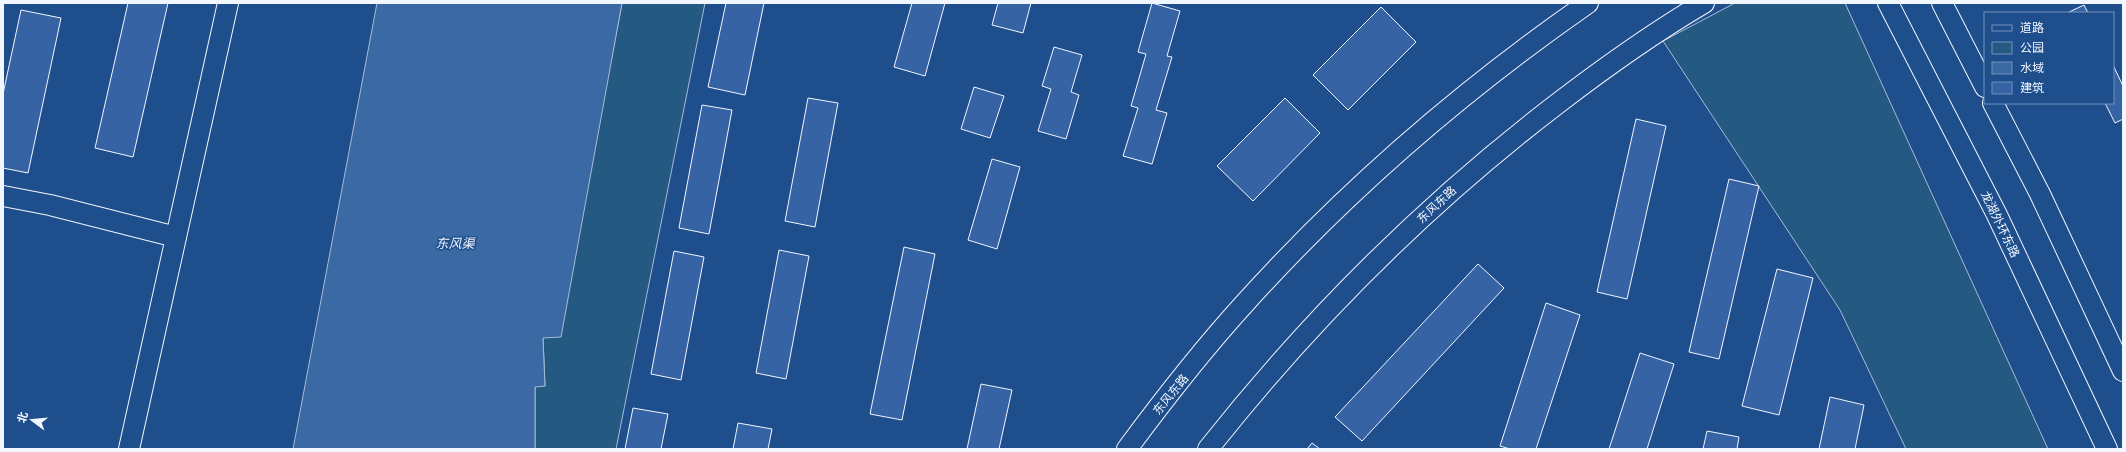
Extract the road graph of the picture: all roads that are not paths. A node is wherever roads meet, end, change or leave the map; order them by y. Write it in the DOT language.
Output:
graph roads {
  1 [pos="228,3"];
  2 [pos="1588,3"];
  3 [pos="1704,3"];
  4 [pos="1888,3"];
  5 [pos="1942,3"];
  6 [pos="1984,85"];
  7 [pos="1994,104"];
  8 [pos="3,196"];
  9 [pos="176,238"];
  10 [pos="2123,371"];
  11 [pos="129,449"];
  12 [pos="1127,449"];
  13 [pos="1208,449"];
  14 [pos="2107,449"];
  1 -- 9 [label="main road"];
  2 -- 12 [label="main road, 东风东路"];
  3 -- 13 [label="main road, 东风东路"];
  4 -- 14 [label="main road, 龙湖外环东路"];
  5 -- 6 [label="main road"];
  7 -- 10 [label="main road"];
  8 -- 9 [label="main road"];
  9 -- 11 [label="main road"];
}
